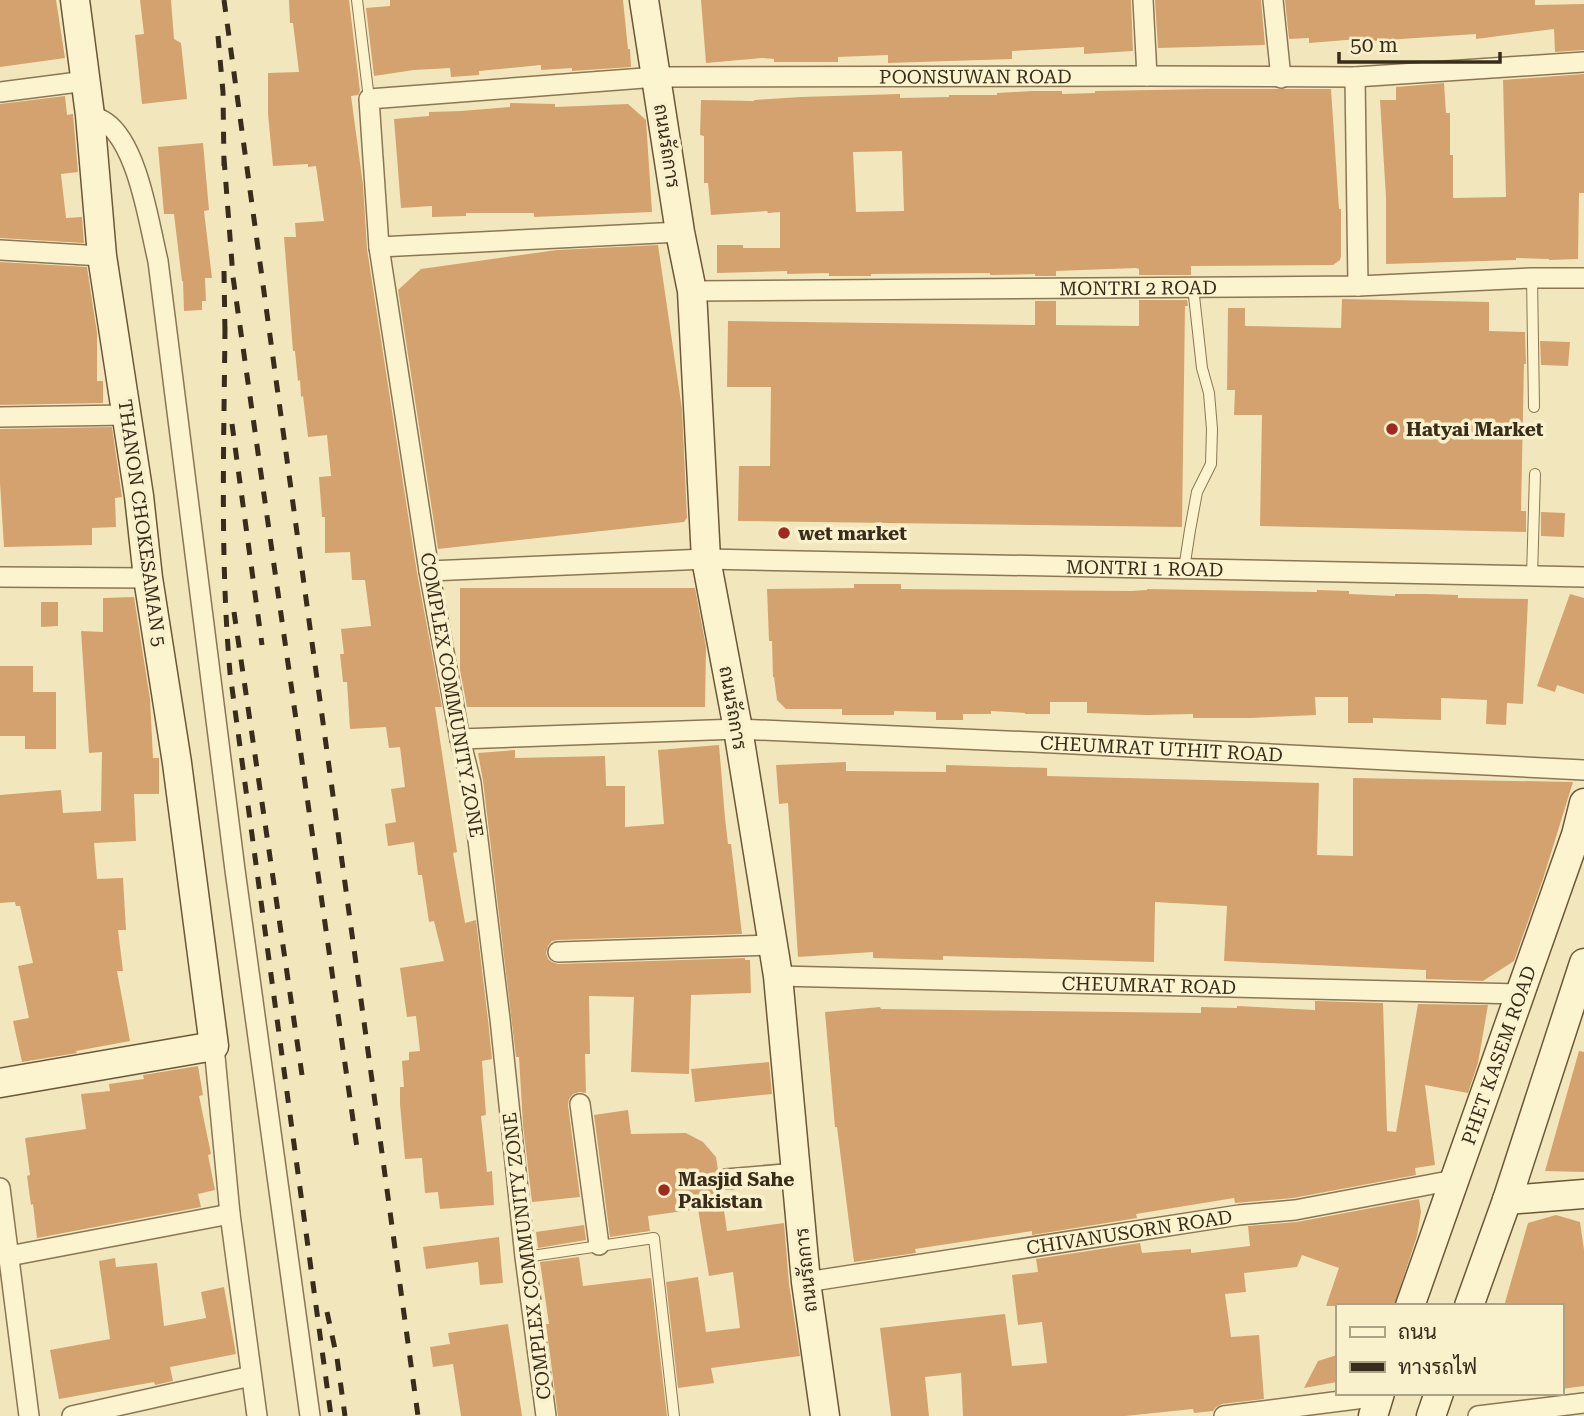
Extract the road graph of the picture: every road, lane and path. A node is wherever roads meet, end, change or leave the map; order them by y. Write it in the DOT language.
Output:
graph roads {
  1 [pos="75,0"];
  2 [pos="357,0"];
  3 [pos="644,0"];
  4 [pos="1143,0"];
  5 [pos="1273,0"];
  6 [pos="1584,62"];
  7 [pos="1147,76"];
  8 [pos="657,77"];
  9 [pos="1355,77"];
  10 [pos="1281,78"];
  11 [pos="86,81"];
  12 [pos="0,92"];
  13 [pos="369,99"];
  14 [pos="90,115"];
  15 [pos="680,232"];
  16 [pos="379,247"];
  17 [pos="0,250"];
  18 [pos="102,256"];
  19 [pos="1532,278"];
  20 [pos="1584,278"];
  21 [pos="1358,286"];
  22 [pos="1193,287"];
  23 [pos="692,290"];
  24 [pos="1534,407"];
  25 [pos="127,415"];
  26 [pos="0,417"];
  27 [pos="1535,474"];
  28 [pos="706,559"];
  29 [pos="1184,569"];
  30 [pos="429,571"];
  31 [pos="1532,576"];
  32 [pos="0,577"];
  33 [pos="1584,577"];
  34 [pos="148,578"];
  35 [pos="738,729"];
  36 [pos="460,739"];
  37 [pos="1584,770"];
  38 [pos="1584,803"];
  39 [pos="1580,836"];
  40 [pos="773,944"];
  41 [pos="558,952"];
  42 [pos="1584,963"];
  43 [pos="778,976"];
  44 [pos="1520,994"];
  45 [pos="1574,1023"];
  46 [pos="214,1046"];
  47 [pos="0,1083"];
  48 [pos="580,1104"];
  49 [pos="796,1173"];
  50 [pos="726,1179"];
  51 [pos="1454,1180"];
  52 [pos="0,1188"];
  53 [pos="1584,1194"];
  54 [pos="1507,1200"];
  55 [pos="230,1214"];
  56 [pos="599,1245"];
  57 [pos="9,1256"];
  58 [pos="525,1257"];
  59 [pos="806,1282"];
  60 [pos="1411,1304"];
  61 [pos="1470,1304"];
  62 [pos="8,1323"];
  63 [pos="251,1376"];
  64 [pos="1438,1395"];
  65 [pos="1377,1402"];
  66 [pos="1584,1403"];
  67 [pos="29,1416"];
  68 [pos="72,1416"];
  69 [pos="257,1416"];
  70 [pos="310,1416"];
  71 [pos="546,1416"];
  72 [pos="674,1416"];
  73 [pos="825,1416"];
  74 [pos="1224,1416"];
  75 [pos="1431,1416"];
  76 [pos="1478,1416"];
  1 -- 11 [label="street, THANON CHOKESAMAN 5"];
  2 -- 13 [label="lane"];
  3 -- 8 [label="street, ถนนรัถการ"];
  4 -- 7 [label="street"];
  5 -- 10 [label="street"];
  6 -- 9 [label="street, POONSUWAN ROAD"];
  7 -- 8 [label="street, POONSUWAN ROAD"];
  7 -- 10 [label="street, POONSUWAN ROAD"];
  8 -- 13 [label="street, POONSUWAN ROAD"];
  8 -- 15 [label="street, ถนนรัถการ"];
  9 -- 10 [label="street, POONSUWAN ROAD"];
  9 -- 21 [label="street"];
  11 -- 12 [label="street"];
  11 -- 14 [label="street, THANON CHOKESAMAN 5"];
  13 -- 16 [label="street, COMPLEX COMMUNITY ZONE"];
  14 -- 18 [label="street, THANON CHOKESAMAN 5"];
  14 -- 70 [label="street"];
  15 -- 16 [label="street"];
  15 -- 23 [label="street, ถนนรัถการ"];
  16 -- 30 [label="street, COMPLEX COMMUNITY ZONE"];
  17 -- 18 [label="street"];
  18 -- 25 [label="street, THANON CHOKESAMAN 5"];
  19 -- 20 [label="street, MONTRI 2 ROAD"];
  19 -- 21 [label="street, MONTRI 2 ROAD"];
  19 -- 24 [label="lane"];
  21 -- 22 [label="street, MONTRI 2 ROAD"];
  22 -- 23 [label="street, MONTRI 2 ROAD"];
  22 -- 29 [label="lane"];
  23 -- 28 [label="street, ถนนรัถการ"];
  25 -- 26 [label="street"];
  25 -- 34 [label="street, THANON CHOKESAMAN 5"];
  27 -- 31 [label="lane"];
  28 -- 29 [label="street, MONTRI 1 ROAD"];
  28 -- 30 [label="street, MONTRI 1 ROAD"];
  28 -- 35 [label="street, ถนนรัถการ"];
  29 -- 31 [label="street, MONTRI 1 ROAD"];
  30 -- 36 [label="street, COMPLEX COMMUNITY ZONE"];
  31 -- 33 [label="street, MONTRI 1 ROAD"];
  32 -- 34 [label="street"];
  34 -- 46 [label="street, THANON CHOKESAMAN 5"];
  35 -- 36 [label="street, CHEUMRAT UTHIT ROAD"];
  35 -- 37 [label="street, CHEUMRAT UTHIT ROAD"];
  35 -- 40 [label="street, ถนนรัถการ"];
  36 -- 58 [label="street, COMPLEX COMMUNITY ZONE"];
  38 -- 39 [label="street, PHET KASEM ROAD"];
  39 -- 44 [label="street, PHET KASEM ROAD"];
  40 -- 41 [label="street"];
  40 -- 43 [label="street, ถนนรัถการ"];
  42 -- 45 [label="street"];
  43 -- 44 [label="street, CHEUMRAT ROAD"];
  43 -- 49 [label="street, ถนนรัถการ"];
  44 -- 51 [label="street, PHET KASEM ROAD"];
  45 -- 54 [label="street"];
  46 -- 47 [label="street"];
  46 -- 55 [label="street"];
  48 -- 56 [label="street"];
  49 -- 50 [label="street"];
  49 -- 59 [label="street, ถนนรัถการ"];
  51 -- 59 [label="street, CHIVANUSORN ROAD"];
  51 -- 60 [label="street, PHET KASEM ROAD"];
  52 -- 57 [label="street"];
  53 -- 54 [label="street"];
  54 -- 61 [label="street"];
  55 -- 57 [label="street"];
  55 -- 63 [label="street"];
  56 -- 58 [label="lane"];
  56 -- 72 [label="lane"];
  57 -- 62 [label="street"];
  58 -- 71 [label="street, COMPLEX COMMUNITY ZONE"];
  59 -- 73 [label="street, ถนนรัถการ"];
  62 -- 67 [label="street"];
  63 -- 68 [label="street"];
  63 -- 69 [label="street"];
  64 -- 75 [label="street"];
  65 -- 74 [label="street"];
  66 -- 76 [label="street"];
}
